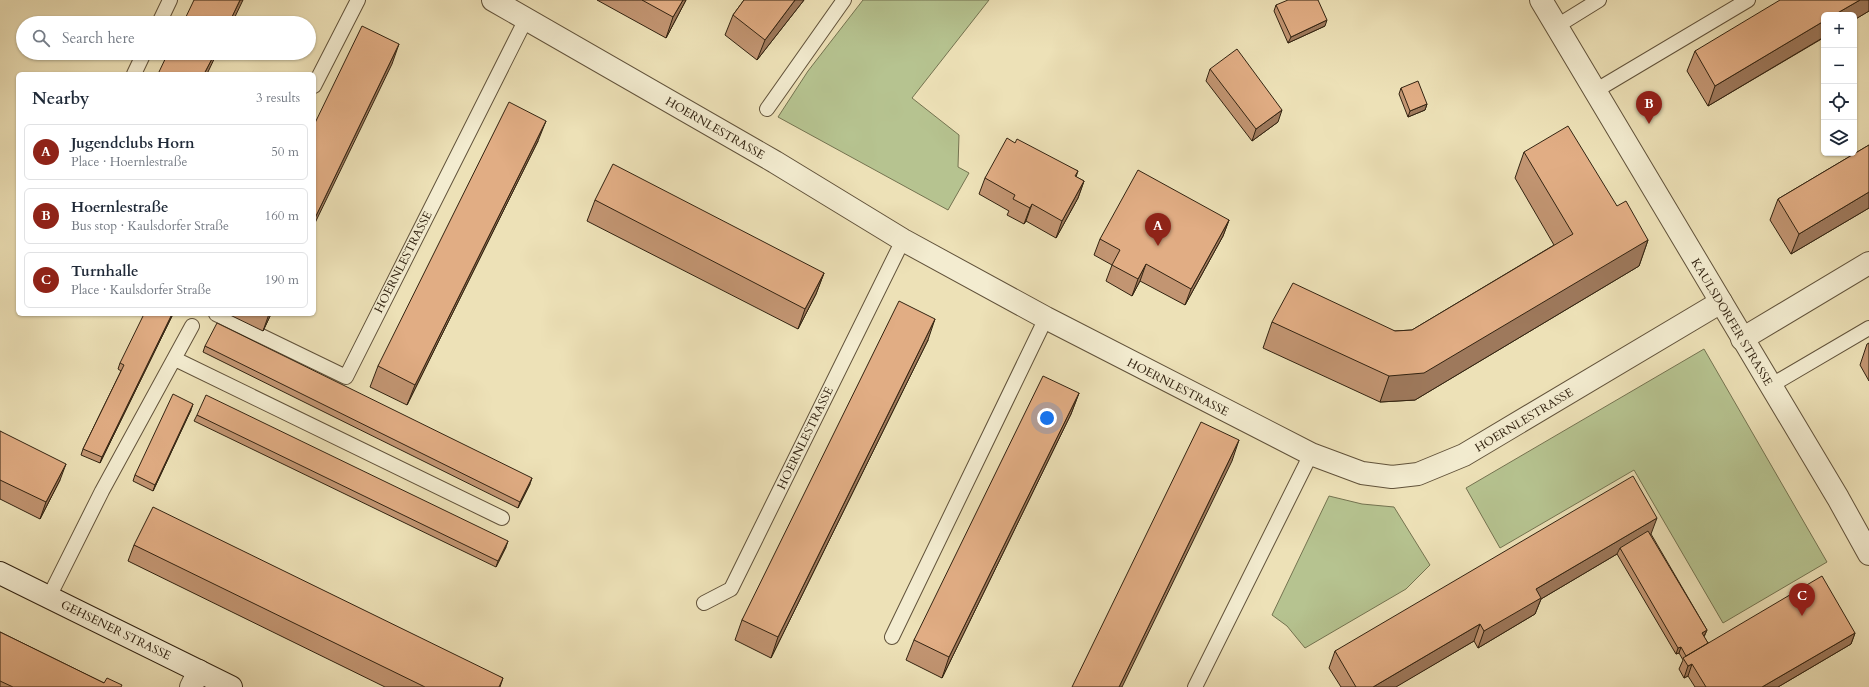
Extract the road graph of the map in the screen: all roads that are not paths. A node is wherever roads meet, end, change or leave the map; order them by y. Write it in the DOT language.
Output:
graph roads {
  1 [pos="170,0"];
  2 [pos="358,0"];
  3 [pos="493,0"];
  4 [pos="844,0"];
  5 [pos="1541,0"];
  6 [pos="1599,0"];
  7 [pos="1748,0"];
  8 [pos="162,16"];
  9 [pos="526,19"];
  10 [pos="1557,26"];
  11 [pos="141,60"];
  12 [pos="135,72"];
  13 [pos="316,82"];
  14 [pos="1595,91"];
  15 [pos="768,109"];
  16 [pos="903,240"];
  17 [pos="1869,263"];
  18 [pos="1721,302"];
  19 [pos="220,316"];
  20 [pos="1046,318"];
  21 [pos="192,326"];
  22 [pos="1869,328"];
  23 [pos="1742,339"];
  24 [pos="175,360"];
  25 [pos="1770,386"];
  26 [pos="1311,454"];
  27 [pos="502,518"];
  28 [pos="1869,554"];
  29 [pos="0,573"];
  30 [pos="49,597"];
  31 [pos="704,603"];
  32 [pos="892,637"];
  33 [pos="195,679"];
  34 [pos="231,687"];
  35 [pos="1195,687"];
  1 -- 8 [label="lane"];
  2 -- 13 [label="lane"];
  3 -- 9 [label="street, HOERNLESTRASSE"];
  4 -- 15 [label="lane"];
  5 -- 10 [label="street, KAULSDORFER STRASSE"];
  6 -- 10 [label="lane"];
  7 -- 14 [label="lane"];
  9 -- 16 [label="street, HOERNLESTRASSE"];
  9 -- 19 [label="lane, HOERNLESTRASSE"];
  10 -- 14 [label="street, KAULSDORFER STRASSE"];
  11 -- 12 [label="lane"];
  14 -- 18 [label="street, KAULSDORFER STRASSE"];
  16 -- 20 [label="street, HOERNLESTRASSE"];
  16 -- 31 [label="lane, HOERNLESTRASSE"];
  17 -- 23 [label="street"];
  18 -- 23 [label="street, KAULSDORFER STRASSE"];
  18 -- 26 [label="street, HOERNLESTRASSE"];
  20 -- 26 [label="street, HOERNLESTRASSE"];
  20 -- 32 [label="lane"];
  21 -- 24 [label="lane"];
  22 -- 25 [label="lane"];
  23 -- 25 [label="street, KAULSDORFER STRASSE"];
  24 -- 27 [label="lane"];
  24 -- 30 [label="lane"];
  25 -- 28 [label="street, KAULSDORFER STRASSE"];
  26 -- 35 [label="lane"];
  29 -- 30 [label="street, GEHSENER STRASSE"];
  30 -- 33 [label="street, GEHSENER STRASSE"];
  33 -- 34 [label="street, GEHSENER STRASSE"];
}
